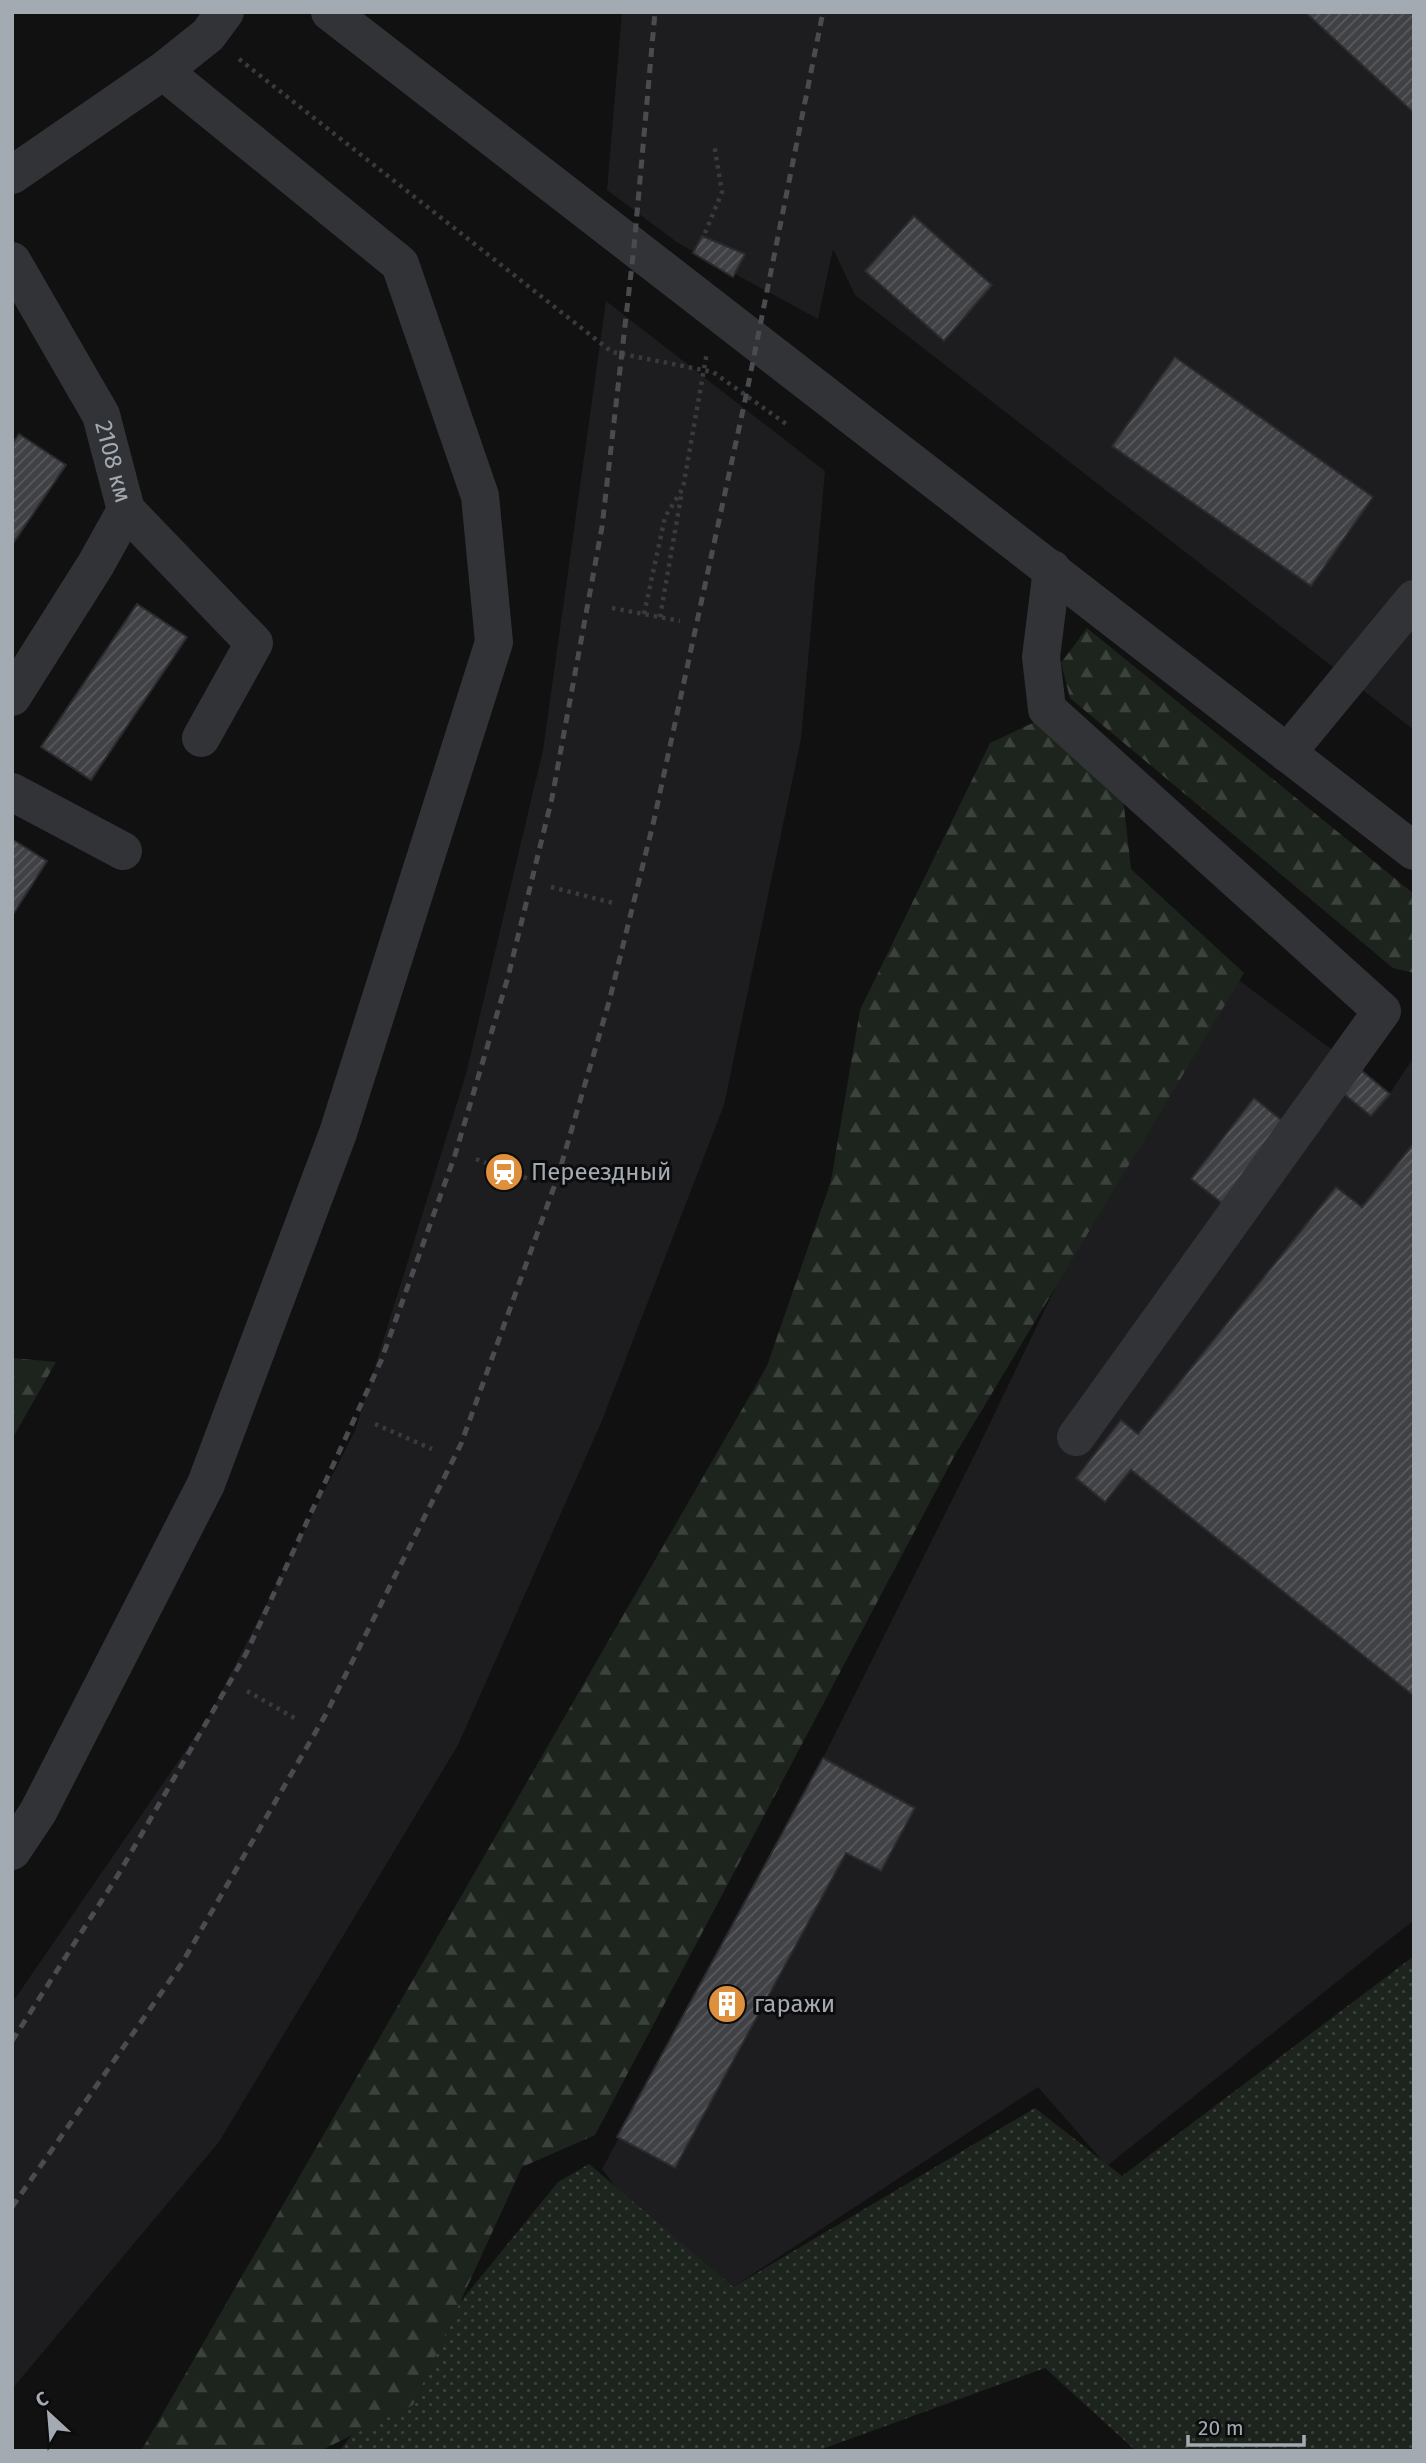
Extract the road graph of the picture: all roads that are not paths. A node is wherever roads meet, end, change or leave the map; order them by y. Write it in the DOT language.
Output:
graph roads {
  1 [pos="330,12"];
  2 [pos="217,24"];
  3 [pos="163,71"];
  4 [pos="12,175"];
  5 [pos="12,261"];
  6 [pos="126,510"];
  7 [pos="1052,569"];
  8 [pos="1414,599"];
  9 [pos="14,691"];
  10 [pos="201,738"];
  11 [pos="1287,753"];
  12 [pos="12,792"];
  13 [pos="123,851"];
  14 [pos="1414,851"];
  15 [pos="1076,1437"];
  16 [pos="12,1851"];
  1 -- 7 [label="street"];
  2 -- 3 [label="street"];
  3 -- 4 [label="street"];
  3 -- 16 [label="street"];
  5 -- 6 [label="street, 2108 км"];
  6 -- 9 [label="street, 2108 км"];
  6 -- 10 [label="street"];
  7 -- 11 [label="street"];
  7 -- 15 [label="street"];
  8 -- 11 [label="street"];
  11 -- 14 [label="street"];
  12 -- 13 [label="street"];
}
